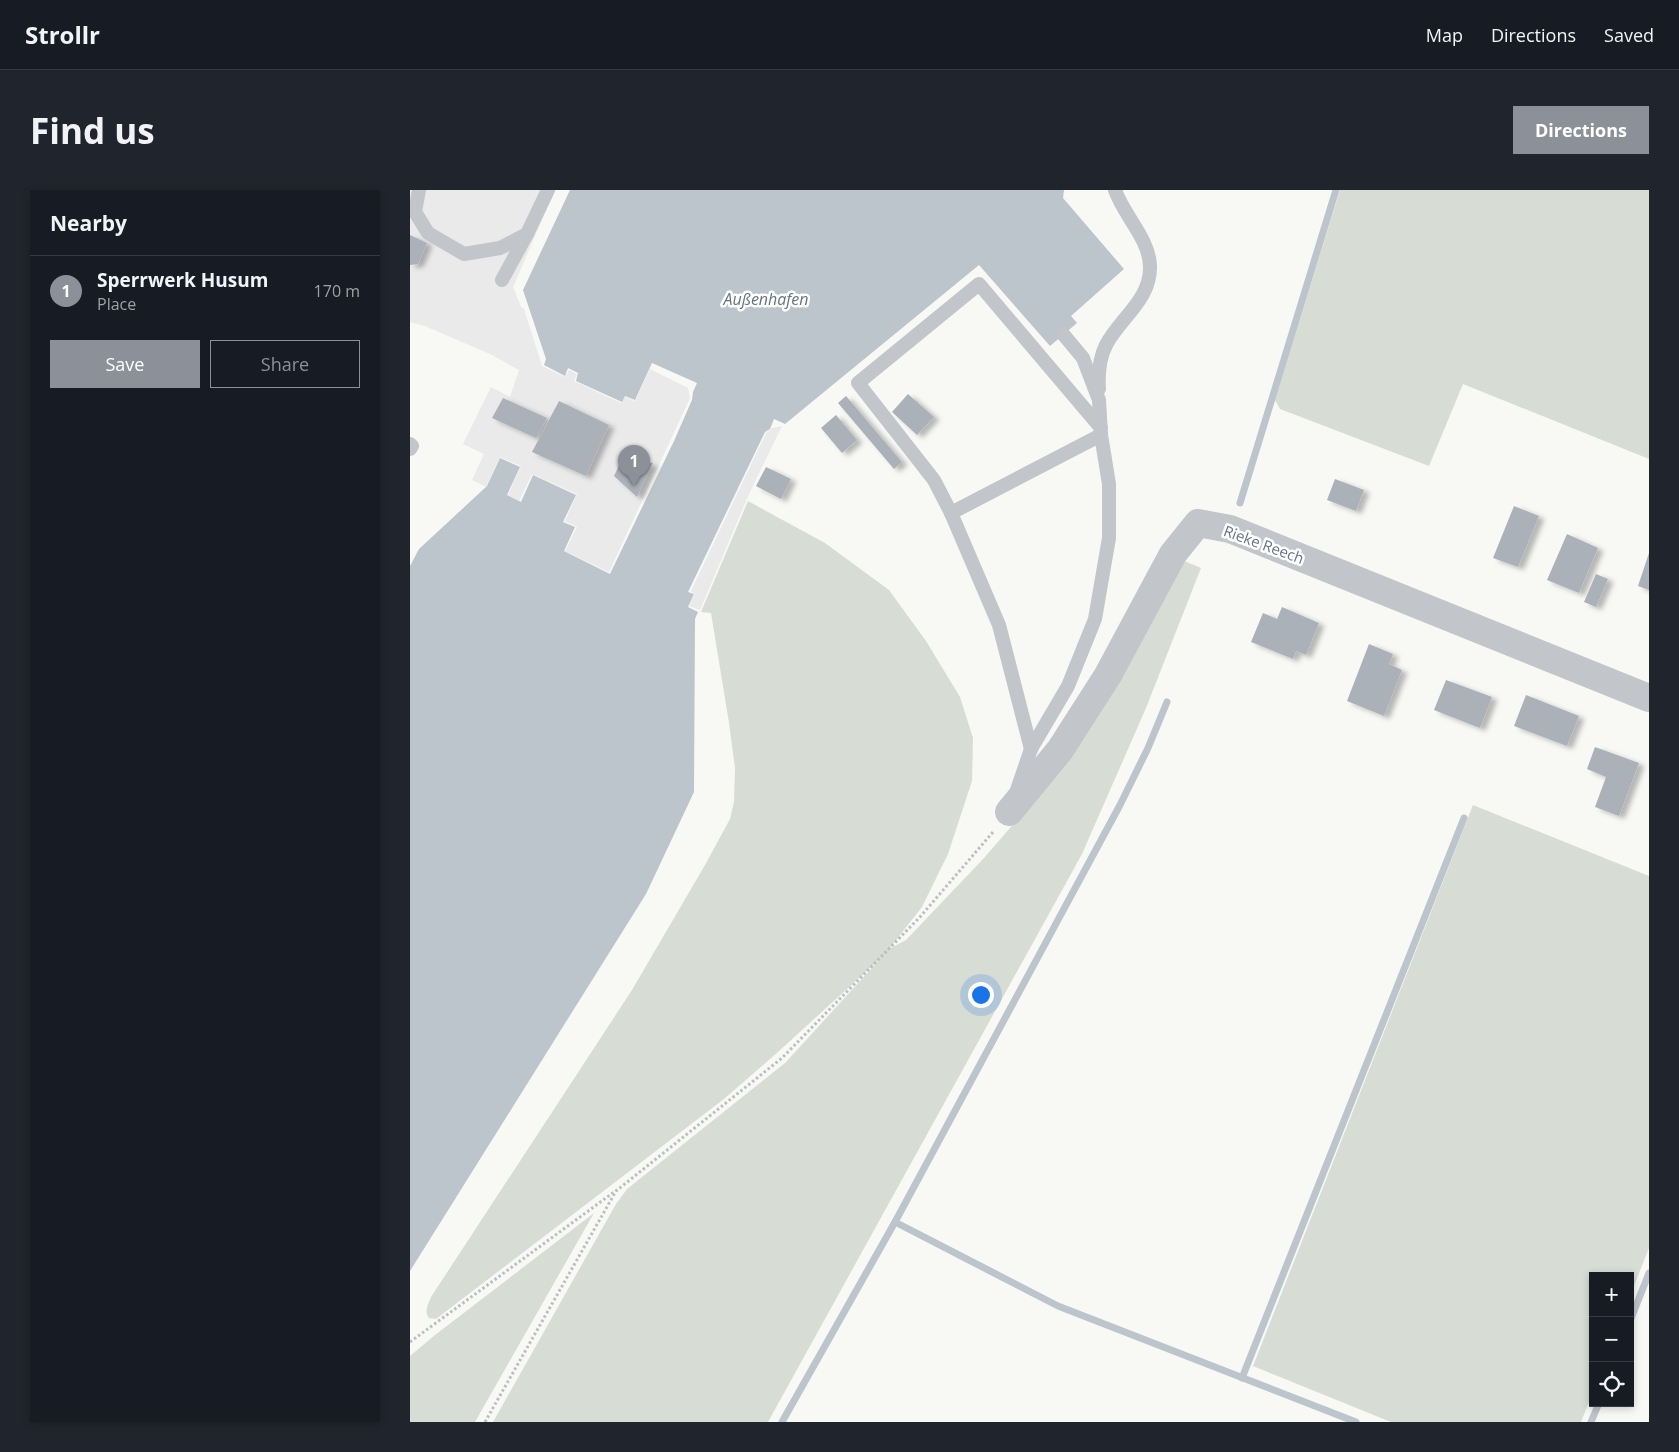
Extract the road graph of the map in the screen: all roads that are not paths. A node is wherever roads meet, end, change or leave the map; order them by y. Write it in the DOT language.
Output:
graph roads {
  1 [pos="419,190"];
  2 [pos="548,190"];
  3 [pos="1115,190"];
  4 [pos="526,234"];
  5 [pos="502,280"];
  6 [pos="1063,334"];
  7 [pos="1099,400"];
  8 [pos="1101,432"];
  9 [pos="410,444"];
  10 [pos="410,449"];
  11 [pos="951,512"];
  12 [pos="1649,698"];
  13 [pos="1031,750"];
  14 [pos="1009,812"];
  1 -- 4 [label="lane"];
  2 -- 4 [label="lane"];
  3 -- 7 [label="lane"];
  4 -- 5 [label="lane"];
  6 -- 7 [label="lane"];
  7 -- 8 [label="lane"];
  8 -- 11 [label="lane"];
  8 -- 11 [label="lane"];
  8 -- 13 [label="lane"];
  9 -- 10 [label="lane"];
  11 -- 13 [label="lane"];
  12 -- 14 [label="street, Rieke Reech"];
  13 -- 14 [label="lane"];
}
